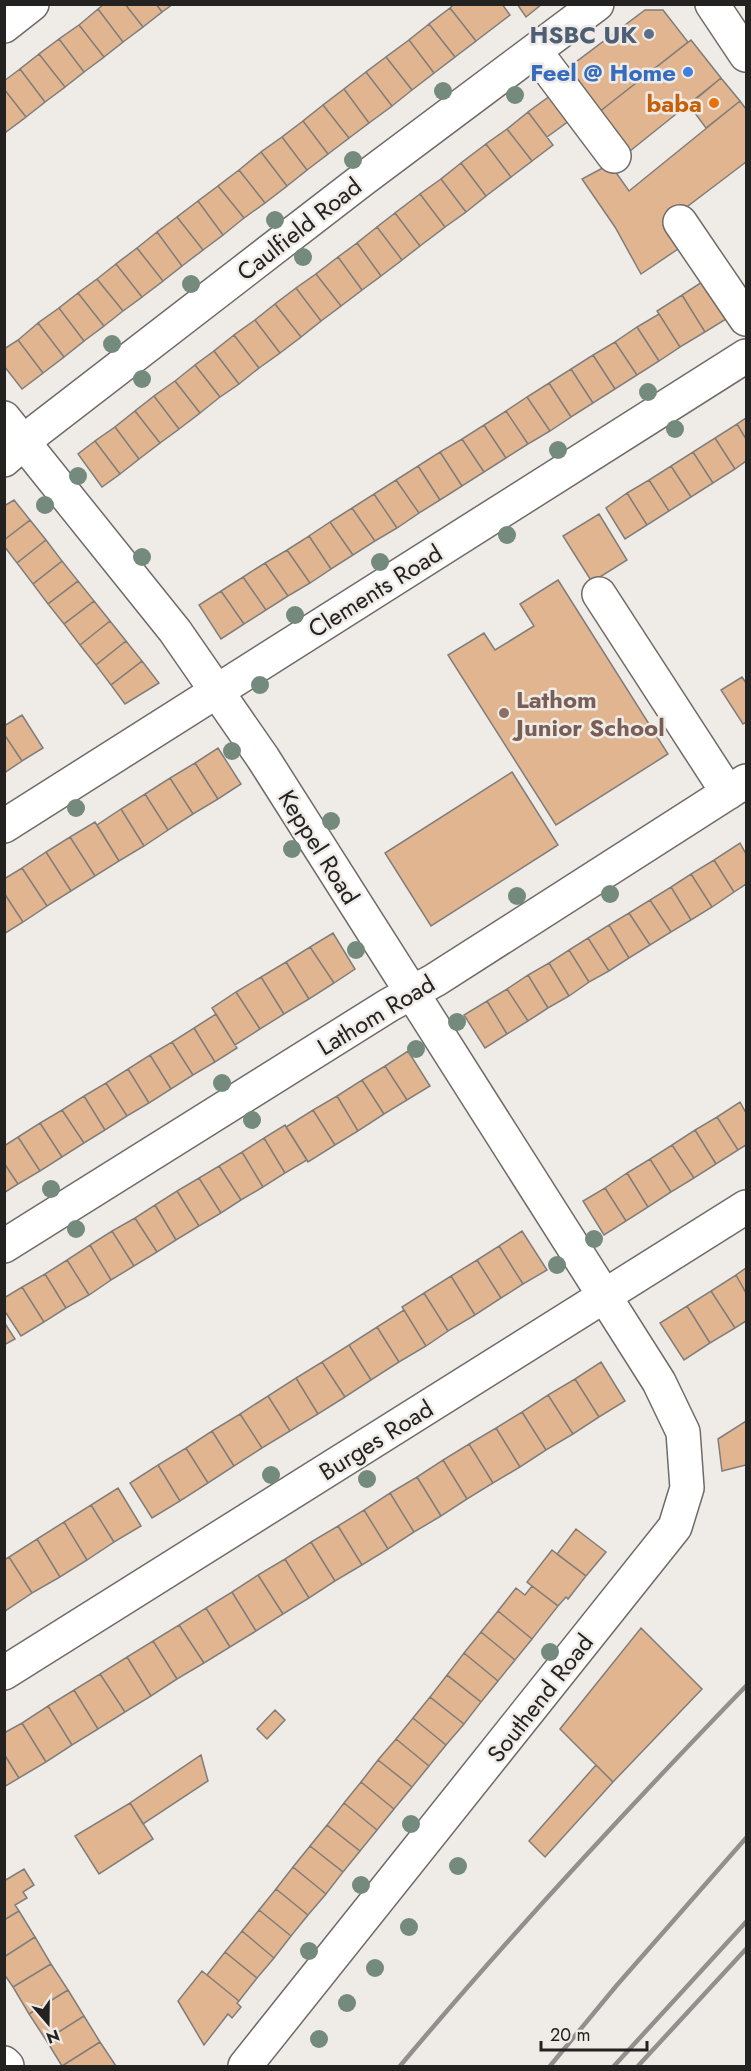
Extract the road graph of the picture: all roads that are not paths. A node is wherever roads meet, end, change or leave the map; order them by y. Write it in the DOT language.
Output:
graph roads {
  1 [pos="32,4"];
  2 [pos="597,4"];
  3 [pos="712,4"];
  4 [pos="4,26"];
  5 [pos="535,51"];
  6 [pos="747,55"];
  7 [pos="614,156"];
  8 [pos="680,222"];
  9 [pos="747,320"];
  10 [pos="747,356"];
  11 [pos="11,440"];
  12 [pos="599,594"];
  13 [pos="216,692"];
  14 [pos="737,787"];
  15 [pos="4,826"];
  16 [pos="412,993"];
  17 [pos="747,1207"];
  18 [pos="4,1246"];
  19 [pos="605,1297"];
  20 [pos="4,1673"];
  21 [pos="245,2067"];
  1 -- 4 [label="street"];
  2 -- 5 [label="street, Caulfield Road"];
  3 -- 6 [label="street"];
  5 -- 7 [label="street"];
  5 -- 11 [label="street, Caulfield Road"];
  8 -- 9 [label="street"];
  10 -- 13 [label="street, Clements Road"];
  11 -- 13 [label="street, Keppel Road"];
  12 -- 14 [label="street"];
  13 -- 15 [label="street, Clements Road"];
  13 -- 16 [label="street, Keppel Road"];
  14 -- 16 [label="street, Lathom Road"];
  16 -- 18 [label="street, Lathom Road"];
  16 -- 19 [label="street, Keppel Road"];
  17 -- 19 [label="street, Burges Road"];
  19 -- 20 [label="street, Burges Road"];
  19 -- 21 [label="street, Southend Road"];
}
